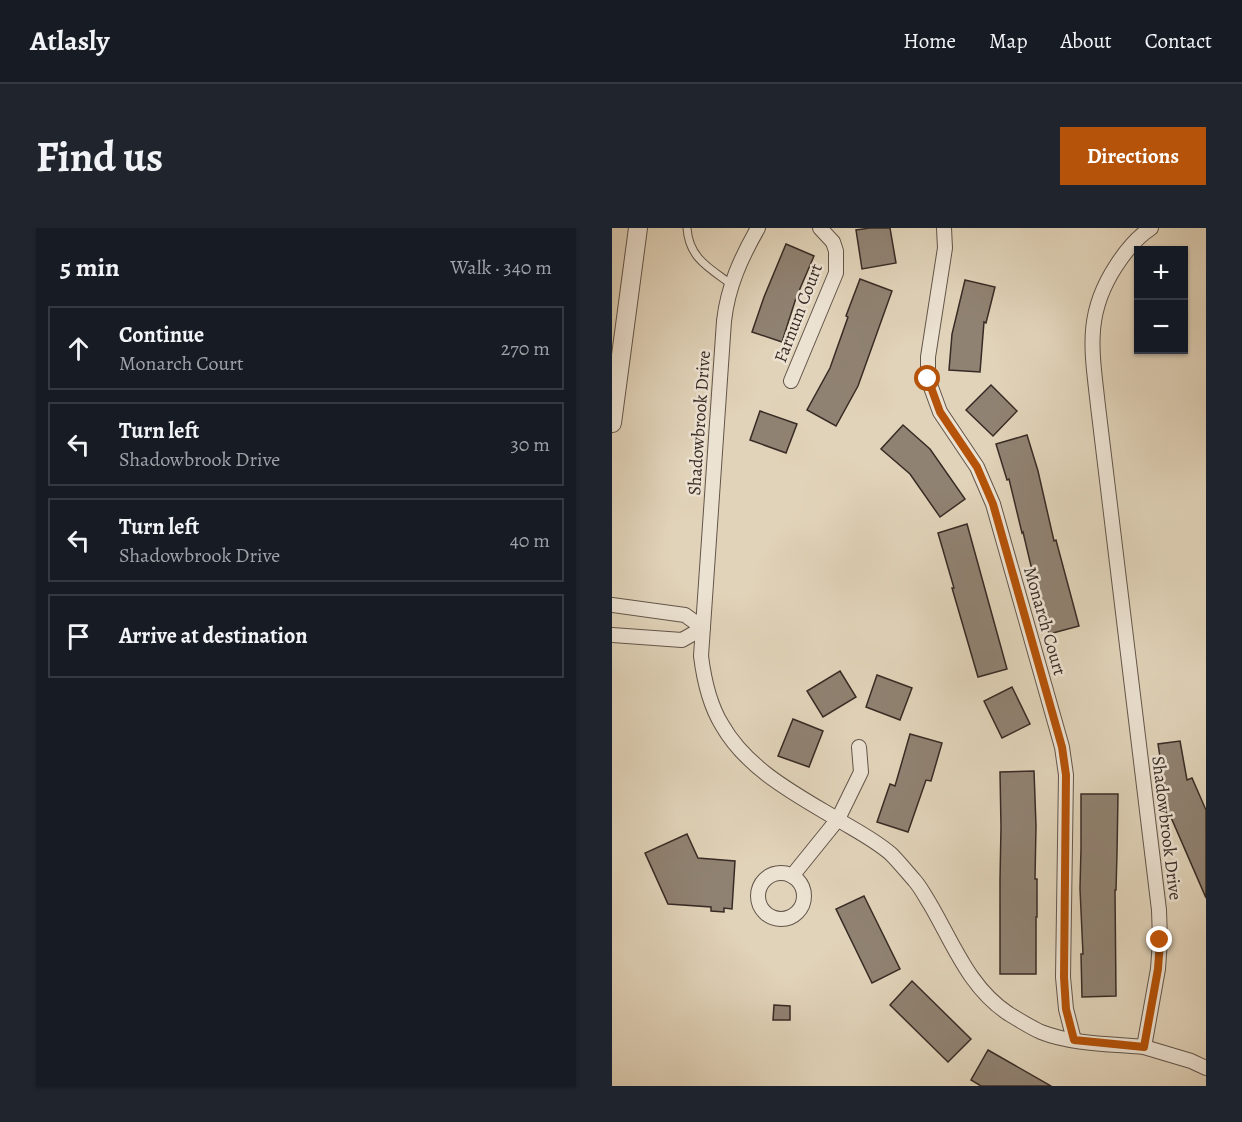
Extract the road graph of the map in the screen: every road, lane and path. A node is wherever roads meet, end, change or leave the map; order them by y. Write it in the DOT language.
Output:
graph roads {
  1 [pos="638,228"];
  2 [pos="687,228"];
  3 [pos="759,228"];
  4 [pos="820,228"];
  5 [pos="944,228"];
  6 [pos="1151,228"];
  7 [pos="731,284"];
  8 [pos="612,286"];
  9 [pos="630,288"];
  10 [pos="791,381"];
  11 [pos="612,423"];
  12 [pos="612,605"];
  13 [pos="703,628"];
  14 [pos="612,635"];
  15 [pos="859,747"];
  16 [pos="837,819"];
  17 [pos="792,876"];
  18 [pos="1074,1040"];
  19 [pos="1144,1047"];
  20 [pos="1206,1068"];
  1 -- 9 [label="street"];
  2 -- 7 [label="lane"];
  3 -- 7 [label="street, Shadowbrook Drive"];
  4 -- 10 [label="street, Farnum Court"];
  5 -- 18 [label="street, Monarch Court"];
  6 -- 19 [label="street, Shadowbrook Drive"];
  7 -- 13 [label="street, Shadowbrook Drive"];
  8 -- 9 [label="street"];
  9 -- 11 [label="street"];
  12 -- 13 [label="street"];
  13 -- 14 [label="street"];
  13 -- 16 [label="street, Shadowbrook Drive"];
  15 -- 16 [label="street"];
  16 -- 17 [label="street"];
  16 -- 18 [label="street, Shadowbrook Drive"];
  18 -- 19 [label="street, Shadowbrook Drive"];
  19 -- 20 [label="street"];
}
